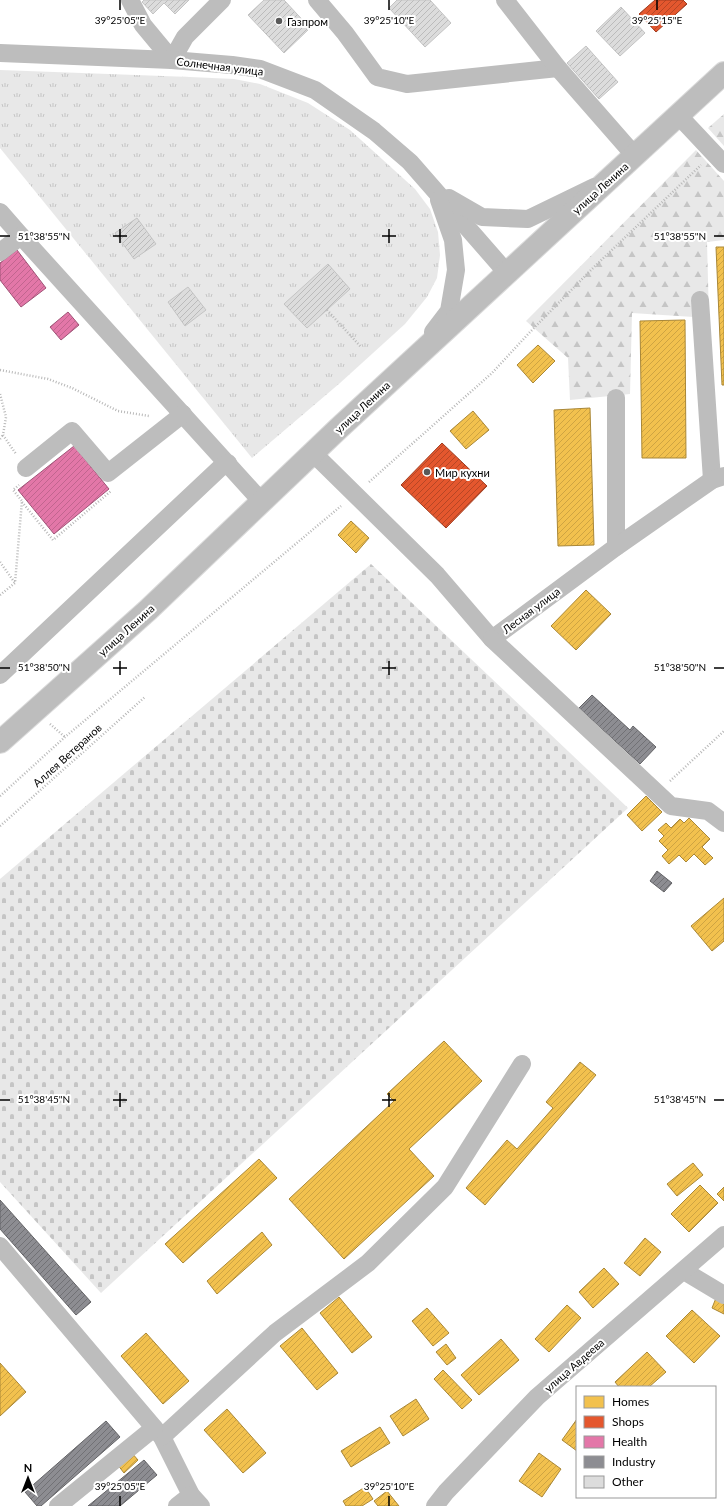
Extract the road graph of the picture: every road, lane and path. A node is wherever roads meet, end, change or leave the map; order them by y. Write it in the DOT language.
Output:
graph roads {
  1 [pos="130,0"];
  2 [pos="222,0"];
  3 [pos="317,0"];
  4 [pos="505,0"];
  5 [pos="0,53"];
  6 [pos="172,60"];
  7 [pos="558,68"];
  8 [pos="724,73"];
  9 [pos="678,115"];
  10 [pos="635,156"];
  11 [pos="719,158"];
  12 [pos="606,181"];
  13 [pos="435,190"];
  14 [pos="0,212"];
  15 [pos="21,236"];
  16 [pos="0,252"];
  17 [pos="507,272"];
  18 [pos="700,300"];
  19 [pos="327,310"];
  20 [pos="360,346"];
  21 [pos="411,361"];
  22 [pos="0,370"];
  23 [pos="0,394"];
  24 [pos="616,398"];
  25 [pos="183,414"];
  26 [pos="154,417"];
  27 [pos="3,435"];
  28 [pos="0,439"];
  29 [pos="313,453"];
  30 [pos="228,463"];
  31 [pos="26,468"];
  32 [pos="108,473"];
  33 [pos="718,478"];
  34 [pos="356,494"];
  35 [pos="22,501"];
  36 [pos="262,502"];
  37 [pos="616,547"];
  38 [pos="0,562"];
  39 [pos="14,583"];
  40 [pos="0,595"];
  41 [pos="492,639"];
  42 [pos="0,675"];
  43 [pos="145,697"];
  44 [pos="724,731"];
  45 [pos="0,742"];
  46 [pos="657,793"];
  47 [pos="0,796"];
  48 [pos="724,823"];
  49 [pos="0,826"];
  50 [pos="522,1064"];
  51 [pos="724,1236"];
  52 [pos="0,1246"];
  53 [pos="684,1271"];
  54 [pos="724,1295"];
  55 [pos="158,1432"];
  56 [pos="196,1500"];
  57 [pos="58,1506"];
  58 [pos="177,1506"];
  59 [pos="435,1506"];
  1 -- 6 [label="street"];
  2 -- 6 [label="street"];
  3 -- 7 [label="street"];
  4 -- 7 [label="street"];
  5 -- 6 [label="street, Солнечная улица"];
  6 -- 13 [label="street, Солнечная улица"];
  7 -- 10 [label="street"];
  8 -- 9 [label="main road, улица Ленина"];
  9 -- 10 [label="main road, улица Ленина"];
  9 -- 11 [label="street"];
  10 -- 12 [label="main road, улица Ленина"];
  11 -- 34 [label="path"];
  12 -- 13 [label="street"];
  12 -- 17 [label="main road, улица Ленина"];
  13 -- 17 [label="street, Солнечная улица"];
  13 -- 21 [label="street"];
  14 -- 15 [label="street"];
  15 -- 16 [label="street"];
  15 -- 25 [label="street"];
  17 -- 21 [label="main road, улица Ленина"];
  18 -- 33 [label="street"];
  19 -- 20 [label="path"];
  21 -- 29 [label="main road, улица Ленина"];
  22 -- 26 [label="path"];
  23 -- 27 [label="path"];
  24 -- 37 [label="street"];
  25 -- 30 [label="street"];
  25 -- 32 [label="street"];
  27 -- 28 [label="path"];
  27 -- 31 [label="path"];
  29 -- 34 [label="street, Лесная улица"];
  29 -- 36 [label="main road, улица Ленина"];
  30 -- 36 [label="street"];
  30 -- 42 [label="street"];
  31 -- 32 [label="street"];
  31 -- 35 [label="path"];
  32 -- 35 [label="path"];
  33 -- 37 [label="street, Лесная улица"];
  34 -- 41 [label="street, Лесная улица"];
  34 -- 47 [label="path"];
  35 -- 39 [label="path"];
  36 -- 45 [label="main road, улица Ленина"];
  37 -- 41 [label="street, Лесная улица"];
  38 -- 39 [label="path"];
  39 -- 40 [label="path"];
  41 -- 46 [label="street"];
  43 -- 49 [label="path, Аллея Ветеранов"];
  44 -- 46 [label="path"];
  46 -- 48 [label="street"];
  50 -- 55 [label="street"];
  51 -- 53 [label="street, улица Авдеева"];
  52 -- 55 [label="street"];
  53 -- 54 [label="street"];
  53 -- 59 [label="street, улица Авдеева"];
  55 -- 56 [label="street"];
  55 -- 57 [label="street"];
  56 -- 58 [label="street"];
}
